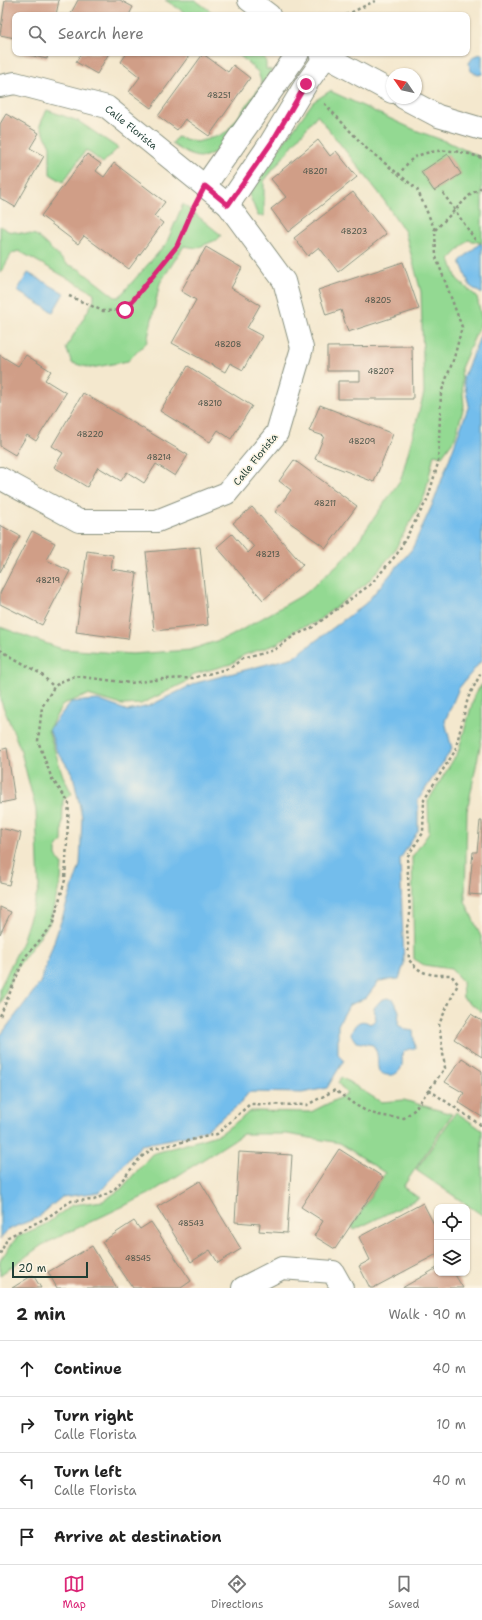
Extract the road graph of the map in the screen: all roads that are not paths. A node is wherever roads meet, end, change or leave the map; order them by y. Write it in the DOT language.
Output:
graph roads {
  1 [pos="249,0"];
  2 [pos="265,12"];
  3 [pos="296,56"];
  4 [pos="322,56"];
  5 [pos="325,56"];
  6 [pos="0,86"];
  7 [pos="386,89"];
  8 [pos="415,104"];
  9 [pos="482,129"];
  10 [pos="205,186"];
  11 [pos="228,205"];
  12 [pos="0,478"];
  13 [pos="243,1288"];
  14 [pos="342,1288"];
  1 -- 2 [label="street"];
  3 -- 10 [label="street"];
  4 -- 11 [label="street"];
  5 -- 7 [label="street"];
  6 -- 10 [label="street, Calle Florista"];
  8 -- 9 [label="street"];
  10 -- 11 [label="street, Calle Florista"];
  11 -- 12 [label="street, Calle Florista"];
  13 -- 14 [label="street"];
}
